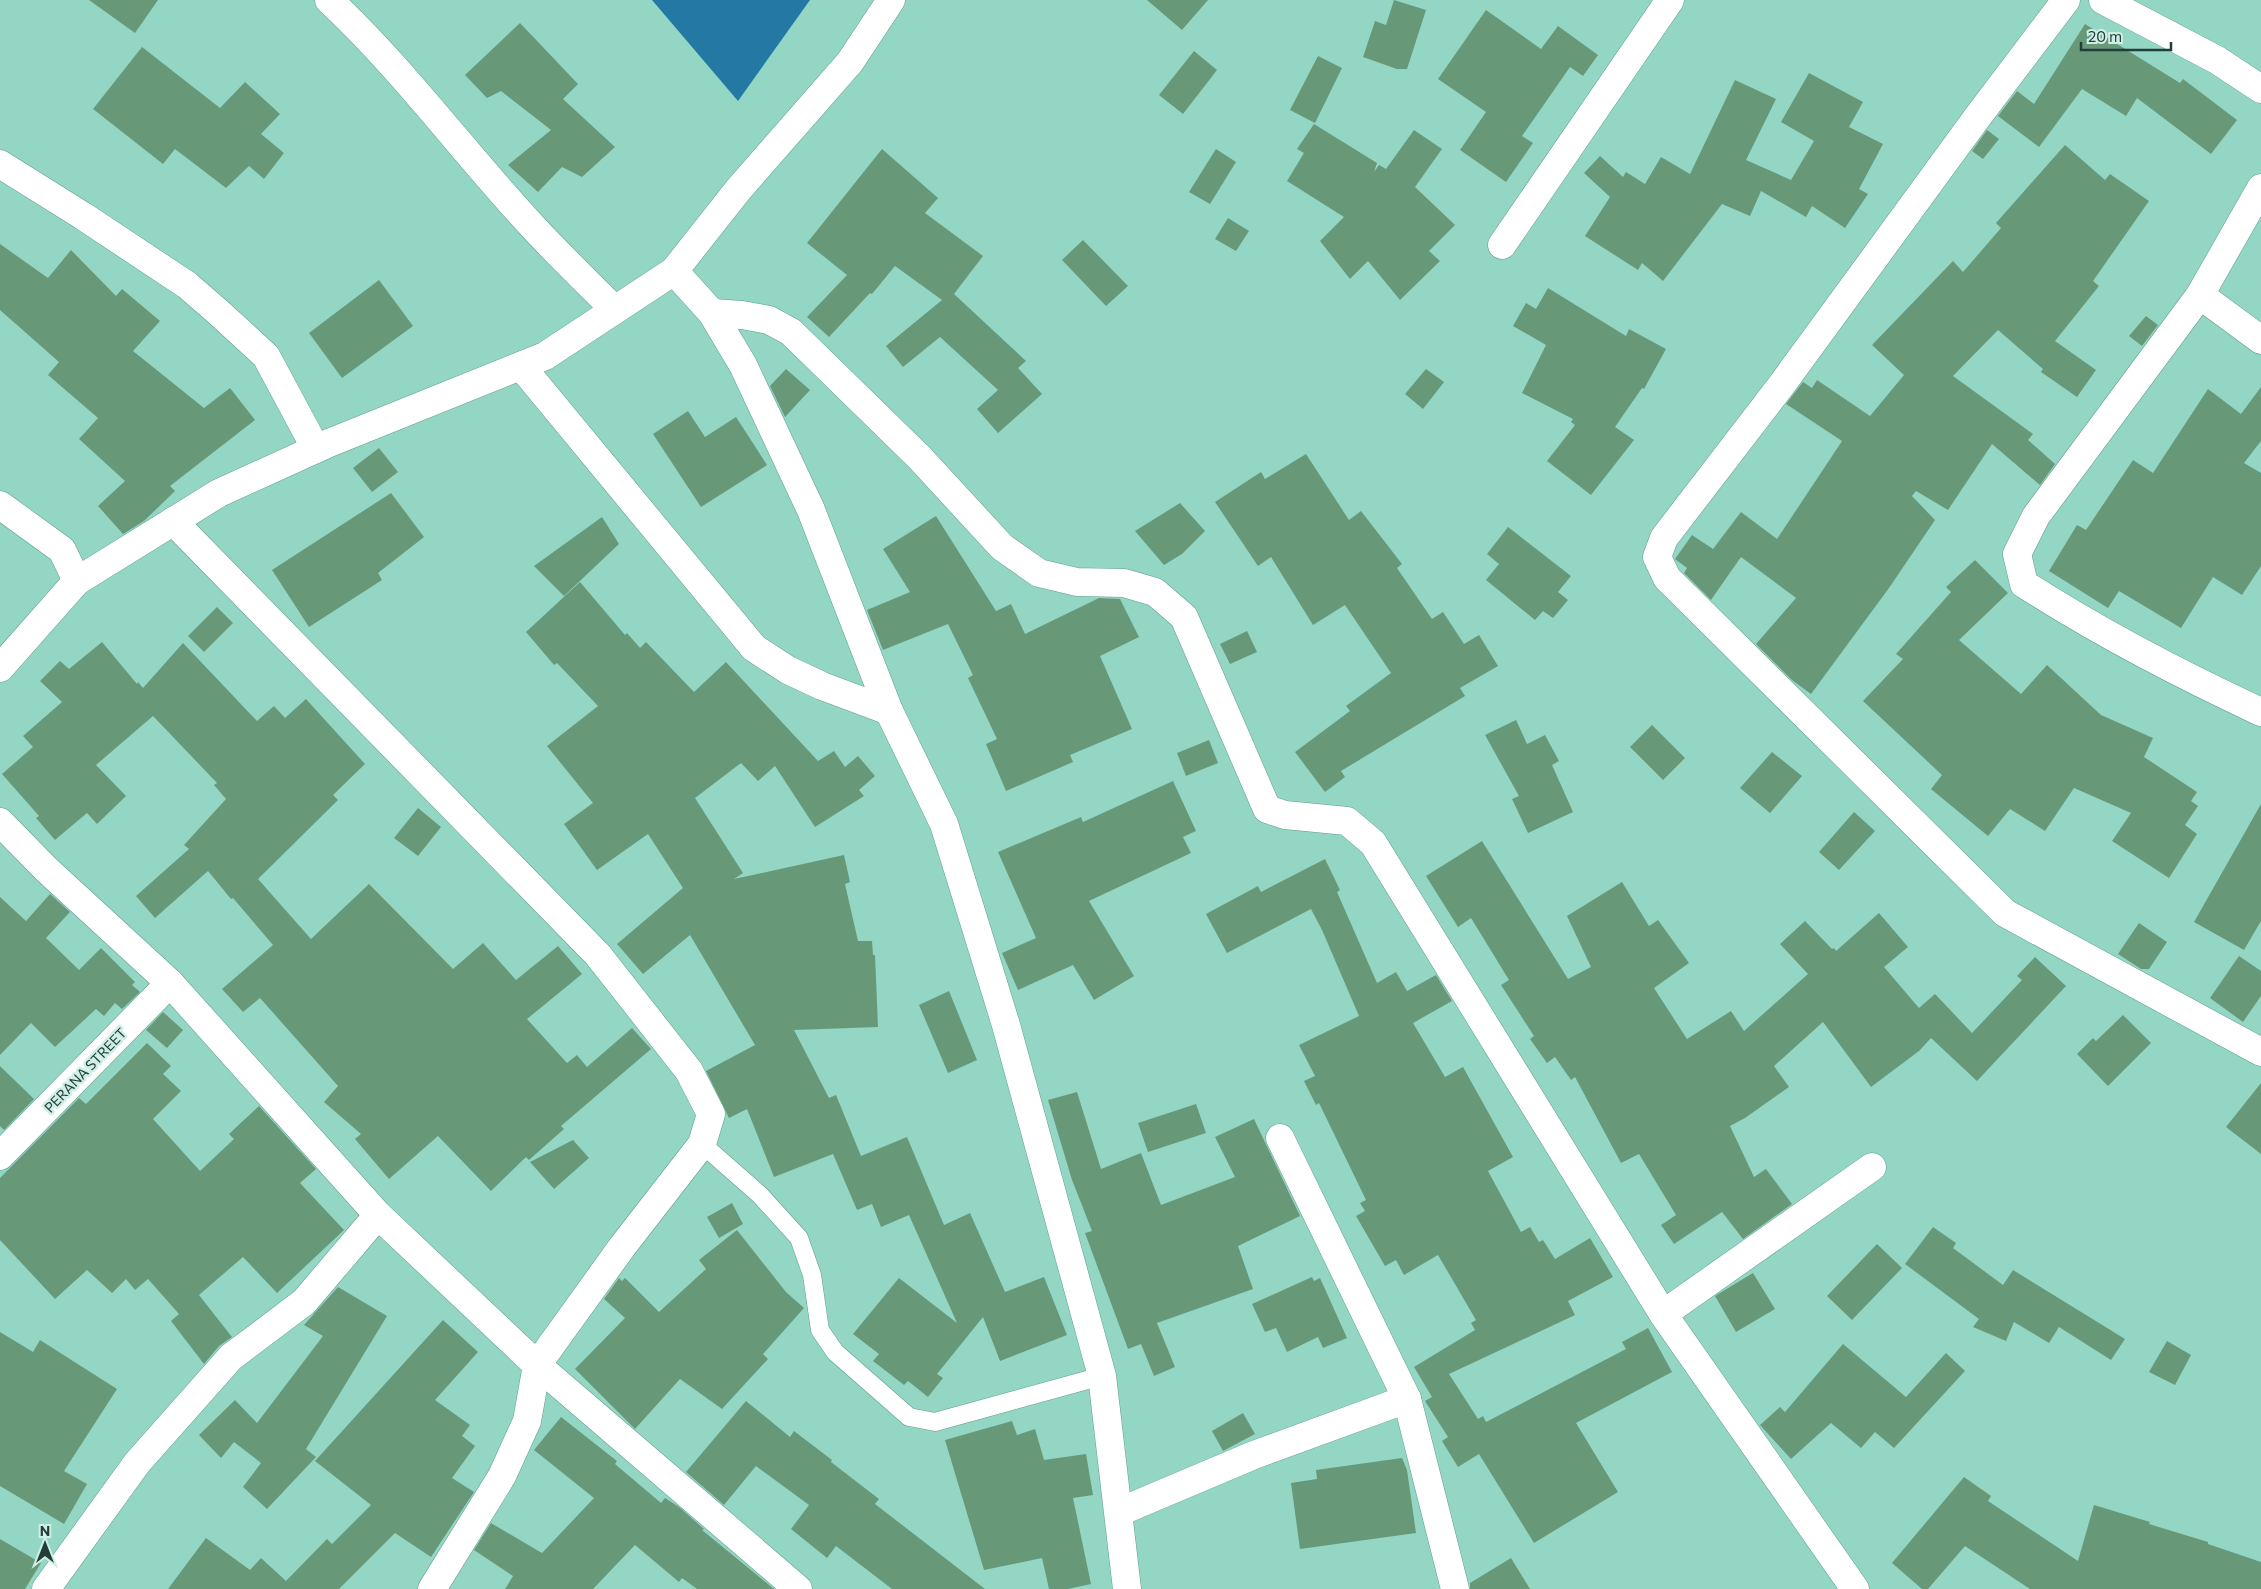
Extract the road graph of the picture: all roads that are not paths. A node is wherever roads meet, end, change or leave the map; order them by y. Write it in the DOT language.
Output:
graph roads {
  1 [pos="329,0"];
  2 [pos="891,0"];
  3 [pos="1670,0"];
  4 [pos="2066,0"];
  5 [pos="2103,0"];
  6 [pos="2261,88"];
  7 [pos="0,164"];
  8 [pos="2261,188"];
  9 [pos="1502,245"];
  10 [pos="674,271"];
  11 [pos="2200,295"];
  12 [pos="614,309"];
  13 [pos="712,313"];
  14 [pos="2261,340"];
  15 [pos="521,366"];
  16 [pos="316,449"];
  17 [pos="0,505"];
  18 [pos="173,521"];
  19 [pos="77,581"];
  20 [pos="0,668"];
  21 [pos="889,711"];
  22 [pos="2261,712"];
  23 [pos="0,822"];
  24 [pos="170,983"];
  25 [pos="2261,1052"];
  26 [pos="1280,1138"];
  27 [pos="702,1144"];
  28 [pos="0,1156"];
  29 [pos="1872,1167"];
  30 [pos="378,1215"];
  31 [pos="1662,1314"];
  32 [pos="537,1365"];
  33 [pos="1102,1376"];
  34 [pos="1407,1399"];
  35 [pos="1119,1512"];
  36 [pos="46,1589"];
  37 [pos="432,1589"];
  38 [pos="798,1589"];
  39 [pos="1127,1589"];
  40 [pos="1455,1589"];
  41 [pos="1855,1589"];
  1 -- 12 [label="street"];
  2 -- 10 [label="street"];
  3 -- 9 [label="street"];
  4 -- 25 [label="street"];
  5 -- 6 [label="street"];
  7 -- 16 [label="street"];
  8 -- 11 [label="street"];
  10 -- 12 [label="street"];
  10 -- 13 [label="street"];
  11 -- 14 [label="street"];
  11 -- 22 [label="street"];
  12 -- 15 [label="street"];
  13 -- 21 [label="street"];
  13 -- 31 [label="street"];
  15 -- 16 [label="street"];
  15 -- 21 [label="street"];
  16 -- 18 [label="street"];
  17 -- 19 [label="street"];
  18 -- 19 [label="street"];
  18 -- 27 [label="street"];
  19 -- 20 [label="street"];
  21 -- 33 [label="street"];
  23 -- 24 [label="street"];
  24 -- 28 [label="street, PERANA STREET"];
  24 -- 30 [label="street"];
  26 -- 34 [label="street"];
  27 -- 32 [label="street"];
  27 -- 33 [label="lane"];
  29 -- 31 [label="street"];
  30 -- 32 [label="street"];
  30 -- 36 [label="street"];
  31 -- 41 [label="street"];
  32 -- 37 [label="street"];
  32 -- 38 [label="street"];
  33 -- 35 [label="street"];
  34 -- 35 [label="street"];
  34 -- 40 [label="street"];
  35 -- 39 [label="street"];
}
